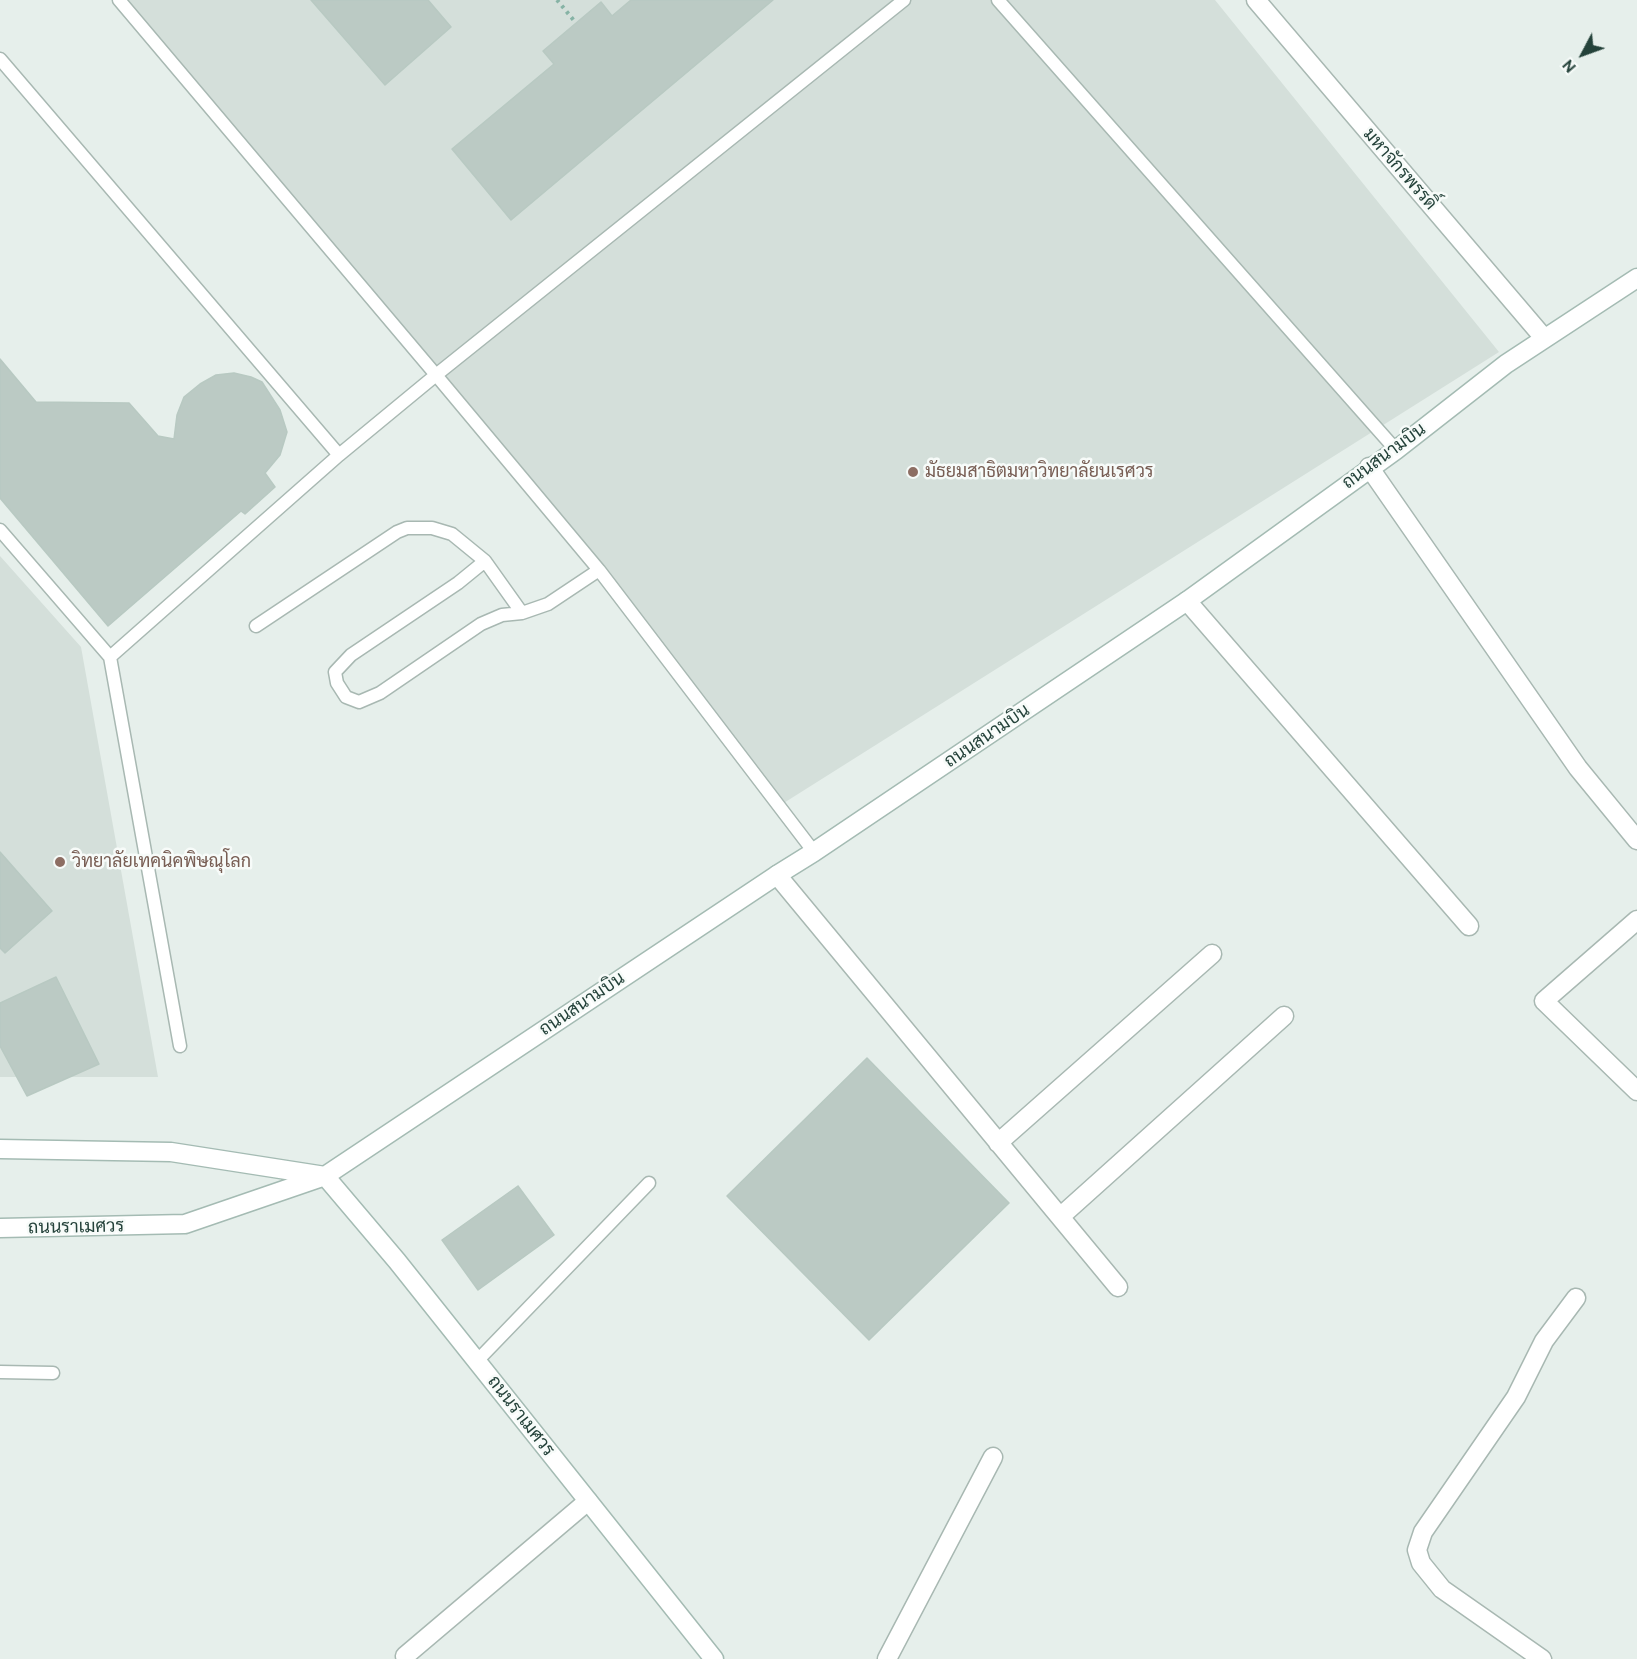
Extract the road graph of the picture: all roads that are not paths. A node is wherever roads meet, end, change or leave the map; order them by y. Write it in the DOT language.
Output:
graph roads {
  1 [pos="119,0"];
  2 [pos="904,0"];
  3 [pos="998,0"];
  4 [pos="1256,0"];
  5 [pos="0,59"];
  6 [pos="1637,278"];
  7 [pos="1544,338"];
  8 [pos="436,375"];
  9 [pos="1395,450"];
  10 [pos="339,455"];
  11 [pos="1369,467"];
  12 [pos="0,530"];
  13 [pos="485,561"];
  14 [pos="599,570"];
  15 [pos="1187,601"];
  16 [pos="522,613"];
  17 [pos="256,626"];
  18 [pos="110,657"];
  19 [pos="1637,840"];
  20 [pos="814,852"];
  21 [pos="777,875"];
  22 [pos="1637,920"];
  23 [pos="1469,926"];
  24 [pos="1212,954"];
  25 [pos="1284,1016"];
  26 [pos="180,1046"];
  27 [pos="1637,1091"];
  28 [pos="998,1143"];
  29 [pos="0,1149"];
  30 [pos="325,1176"];
  31 [pos="649,1182"];
  32 [pos="1060,1217"];
  33 [pos="0,1228"];
  34 [pos="1118,1287"];
  35 [pos="1576,1298"];
  36 [pos="477,1360"];
  37 [pos="0,1372"];
  38 [pos="53,1372"];
  39 [pos="993,1457"];
  40 [pos="588,1501"];
  41 [pos="405,1656"];
  42 [pos="712,1658"];
  43 [pos="887,1659"];
  44 [pos="1542,1659"];
  1 -- 8 [label="lane"];
  2 -- 8 [label="lane"];
  3 -- 9 [label="lane"];
  4 -- 7 [label="street, มหาจักรพรรดิ์"];
  5 -- 10 [label="lane"];
  6 -- 7 [label="street, ถนนสนามบิน"];
  7 -- 9 [label="street, ถนนสนามบิน"];
  8 -- 10 [label="lane"];
  8 -- 14 [label="lane"];
  9 -- 11 [label="street, ถนนสนามบิน"];
  10 -- 18 [label="lane"];
  11 -- 15 [label="street, ถนนสนามบิน"];
  11 -- 19 [label="street"];
  12 -- 18 [label="lane"];
  13 -- 16 [label="lane"];
  13 -- 16 [label="lane"];
  13 -- 17 [label="lane"];
  14 -- 16 [label="lane"];
  14 -- 20 [label="lane"];
  15 -- 20 [label="street, ถนนสนามบิน"];
  15 -- 23 [label="street"];
  18 -- 26 [label="lane"];
  20 -- 21 [label="street, ถนนสนามบิน"];
  21 -- 28 [label="street"];
  21 -- 30 [label="street, ถนนสนามบิน"];
  22 -- 27 [label="street"];
  24 -- 28 [label="street"];
  25 -- 32 [label="street"];
  28 -- 32 [label="street"];
  29 -- 30 [label="street"];
  30 -- 33 [label="street, ถนนราเมศวร"];
  30 -- 36 [label="street, ถนนราเมศวร"];
  31 -- 36 [label="lane"];
  32 -- 34 [label="street"];
  35 -- 44 [label="street"];
  36 -- 40 [label="street, ถนนราเมศวร"];
  37 -- 38 [label="lane"];
  39 -- 43 [label="street"];
  40 -- 41 [label="street"];
  40 -- 42 [label="street, ถนนราเมศวร"];
}
